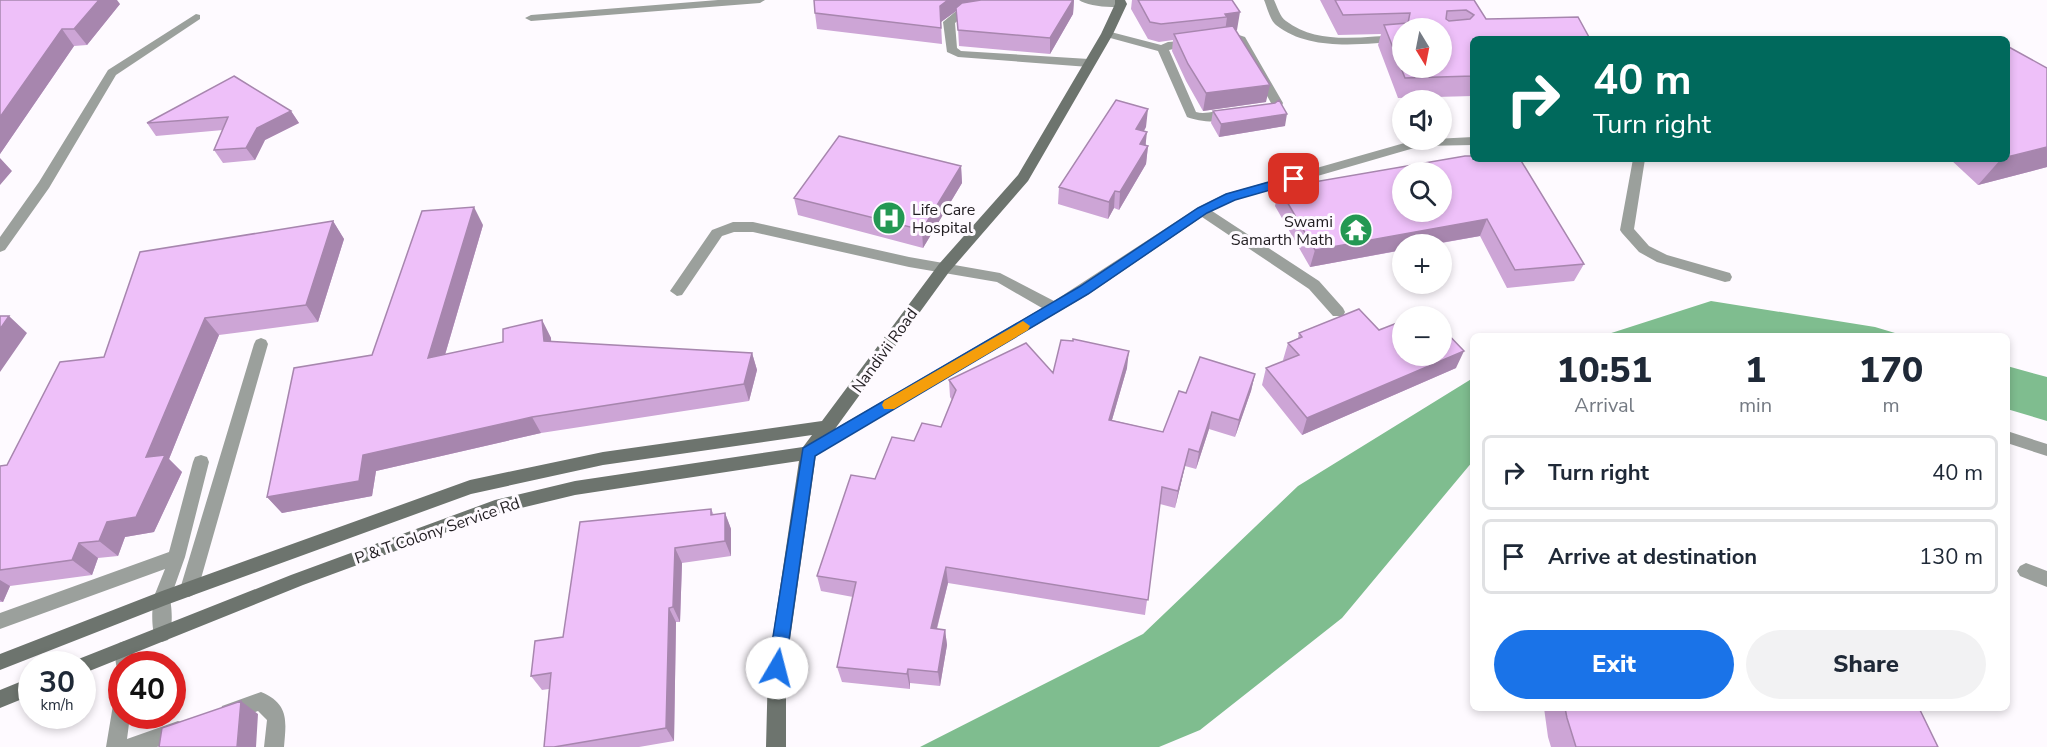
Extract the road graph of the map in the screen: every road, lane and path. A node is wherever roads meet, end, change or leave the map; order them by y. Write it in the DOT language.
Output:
graph roads {
  1 [pos="760,0"];
  2 [pos="1084,0"];
  3 [pos="1269,0"];
  4 [pos="1120,2"];
  5 [pos="992,10"];
  6 [pos="196,17"];
  7 [pos="531,18"];
  8 [pos="1107,34"];
  9 [pos="1392,39"];
  10 [pos="1163,49"];
  11 [pos="1089,63"];
  12 [pos="1470,141"];
  13 [pos="1639,162"];
  14 [pos="1202,210"];
  15 [pos="0,247"];
  16 [pos="944,268"];
  17 [pos="1725,277"];
  18 [pos="677,291"];
  19 [pos="1054,308"];
  20 [pos="1338,312"];
  21 [pos="261,344"];
  22 [pos="828,427"];
  23 [pos="2010,438"];
  24 [pos="2047,450"];
  25 [pos="808,453"];
  26 [pos="201,462"];
  27 [pos="177,556"];
  28 [pos="2026,571"];
  29 [pos="2047,579"];
  30 [pos="189,589"];
  31 [pos="162,599"];
  32 [pos="0,621"];
  33 [pos="162,634"];
  34 [pos="135,651"];
  35 [pos="0,662"];
  36 [pos="18,692"];
  37 [pos="0,699"];
  38 [pos="119,729"];
  39 [pos="116,747"];
  40 [pos="131,747"];
  41 [pos="274,747"];
  42 [pos="776,747"];
  1 -- 7 [label="street"];
  2 -- 4 [label="street"];
  3 -- 9 [label="street"];
  4 -- 8 [label="street, Nandivii Road"];
  5 -- 11 [label="street"];
  6 -- 15 [label="street"];
  8 -- 10 [label="street"];
  8 -- 11 [label="street, Nandivii Road"];
  10 -- 10 [label="street"];
  11 -- 16 [label="street, Nandivii Road"];
  12 -- 14 [label="street"];
  13 -- 17 [label="street"];
  14 -- 19 [label="street"];
  14 -- 20 [label="street"];
  16 -- 18 [label="street"];
  16 -- 19 [label="street"];
  16 -- 22 [label="street, Nandivii Road"];
  19 -- 25 [label="street"];
  21 -- 30 [label="street"];
  22 -- 25 [label="street, Nandivii Road"];
  22 -- 30 [label="street"];
  23 -- 24 [label="street"];
  25 -- 33 [label="street, P & T Colony Service Rd"];
  25 -- 42 [label="street, Nandivii Road"];
  26 -- 27 [label="street"];
  27 -- 31 [label="street"];
  27 -- 32 [label="street"];
  28 -- 29 [label="street"];
  30 -- 31 [label="street"];
  31 -- 33 [label="street"];
  31 -- 35 [label="street"];
  33 -- 34 [label="street, P & T Colony Service Rd"];
  36 -- 37 [label="street"];
  38 -- 39 [label="street"];
  40 -- 41 [label="street"];
}
